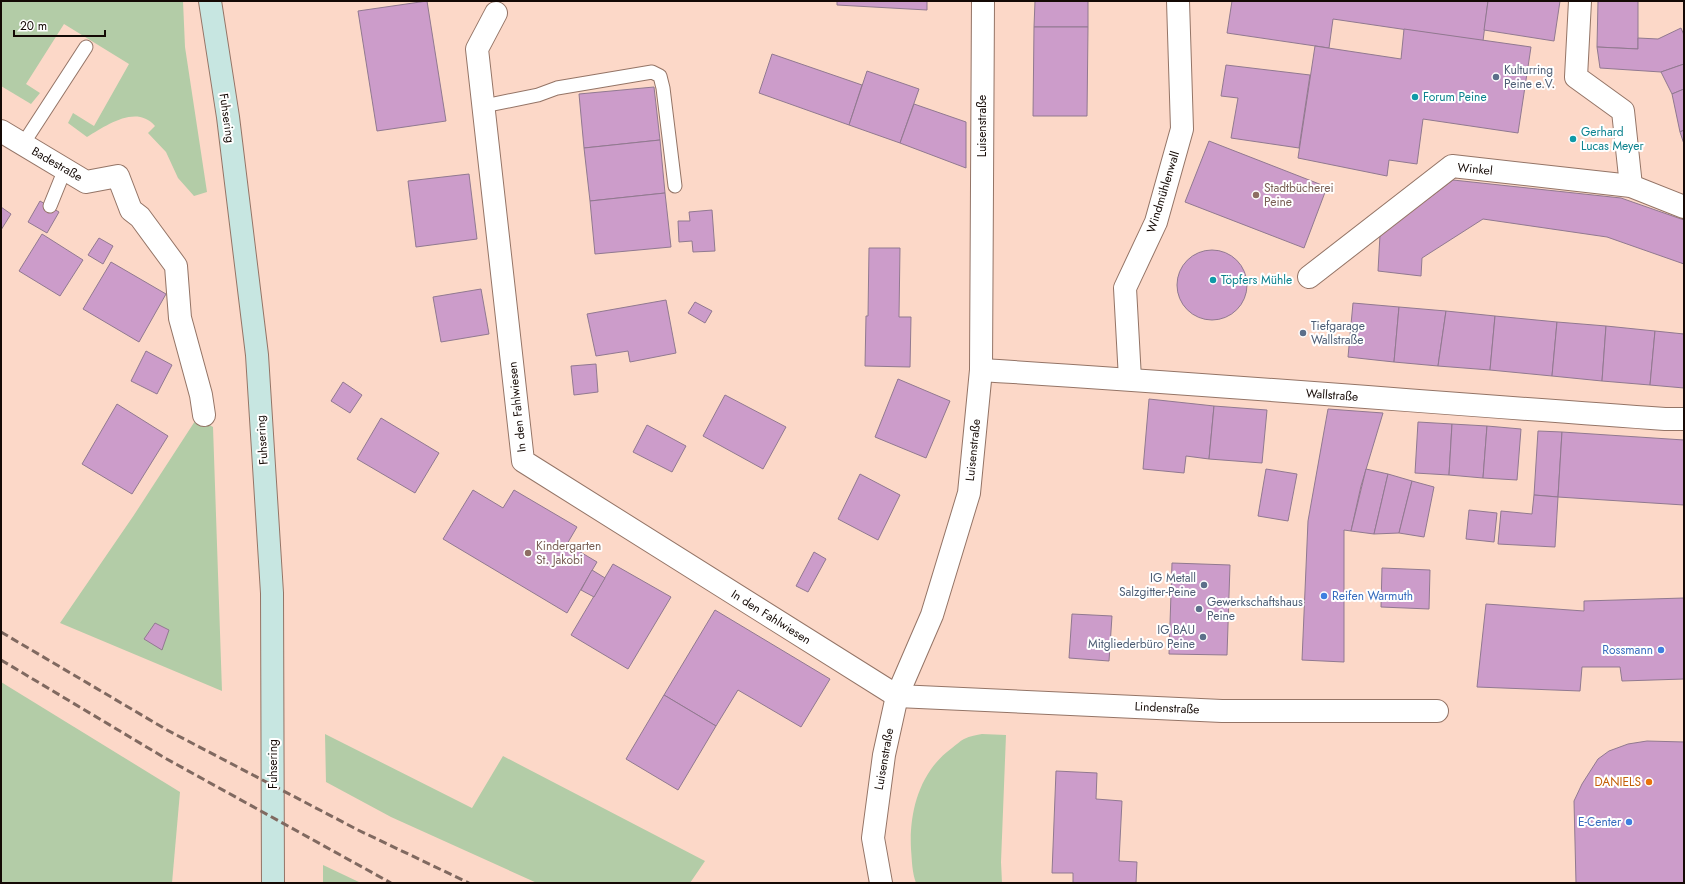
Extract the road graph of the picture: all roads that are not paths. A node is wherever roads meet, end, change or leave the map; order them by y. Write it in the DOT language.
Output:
graph roads {
  1 [pos="210,1"];
  2 [pos="983,1"];
  3 [pos="1178,1"];
  4 [pos="1580,1"];
  5 [pos="496,13"];
  6 [pos="86,47"];
  7 [pos="484,106"];
  8 [pos="1,131"];
  9 [pos="23,144"];
  10 [pos="65,169"];
  11 [pos="674,186"];
  12 [pos="1631,186"];
  13 [pos="50,206"];
  14 [pos="1684,207"];
  15 [pos="1308,277"];
  16 [pos="981,370"];
  17 [pos="1130,379"];
  18 [pos="204,415"];
  19 [pos="1675,419"];
  20 [pos="896,696"];
  21 [pos="1437,711"];
  22 [pos="273,883"];
  23 [pos="881,883"];
  1 -- 22 [label="street, Fuhsering"];
  2 -- 16 [label="street, Luisenstraße"];
  3 -- 17 [label="street, Windmühlenwall"];
  4 -- 12 [label="street"];
  5 -- 7 [label="street, In den Fahlwiesen"];
  6 -- 9 [label="lane"];
  7 -- 11 [label="lane"];
  7 -- 20 [label="street, In den Fahlwiesen"];
  8 -- 9 [label="street, Badestraße"];
  9 -- 10 [label="street, Badestraße"];
  10 -- 13 [label="lane"];
  10 -- 18 [label="street, Badestraße"];
  12 -- 14 [label="street, Winkel"];
  12 -- 15 [label="street, Winkel"];
  16 -- 17 [label="street, Wallstraße"];
  16 -- 20 [label="street, Luisenstraße"];
  17 -- 19 [label="street, Wallstraße"];
  20 -- 21 [label="street, Lindenstraße"];
  20 -- 23 [label="street, Luisenstraße"];
}
